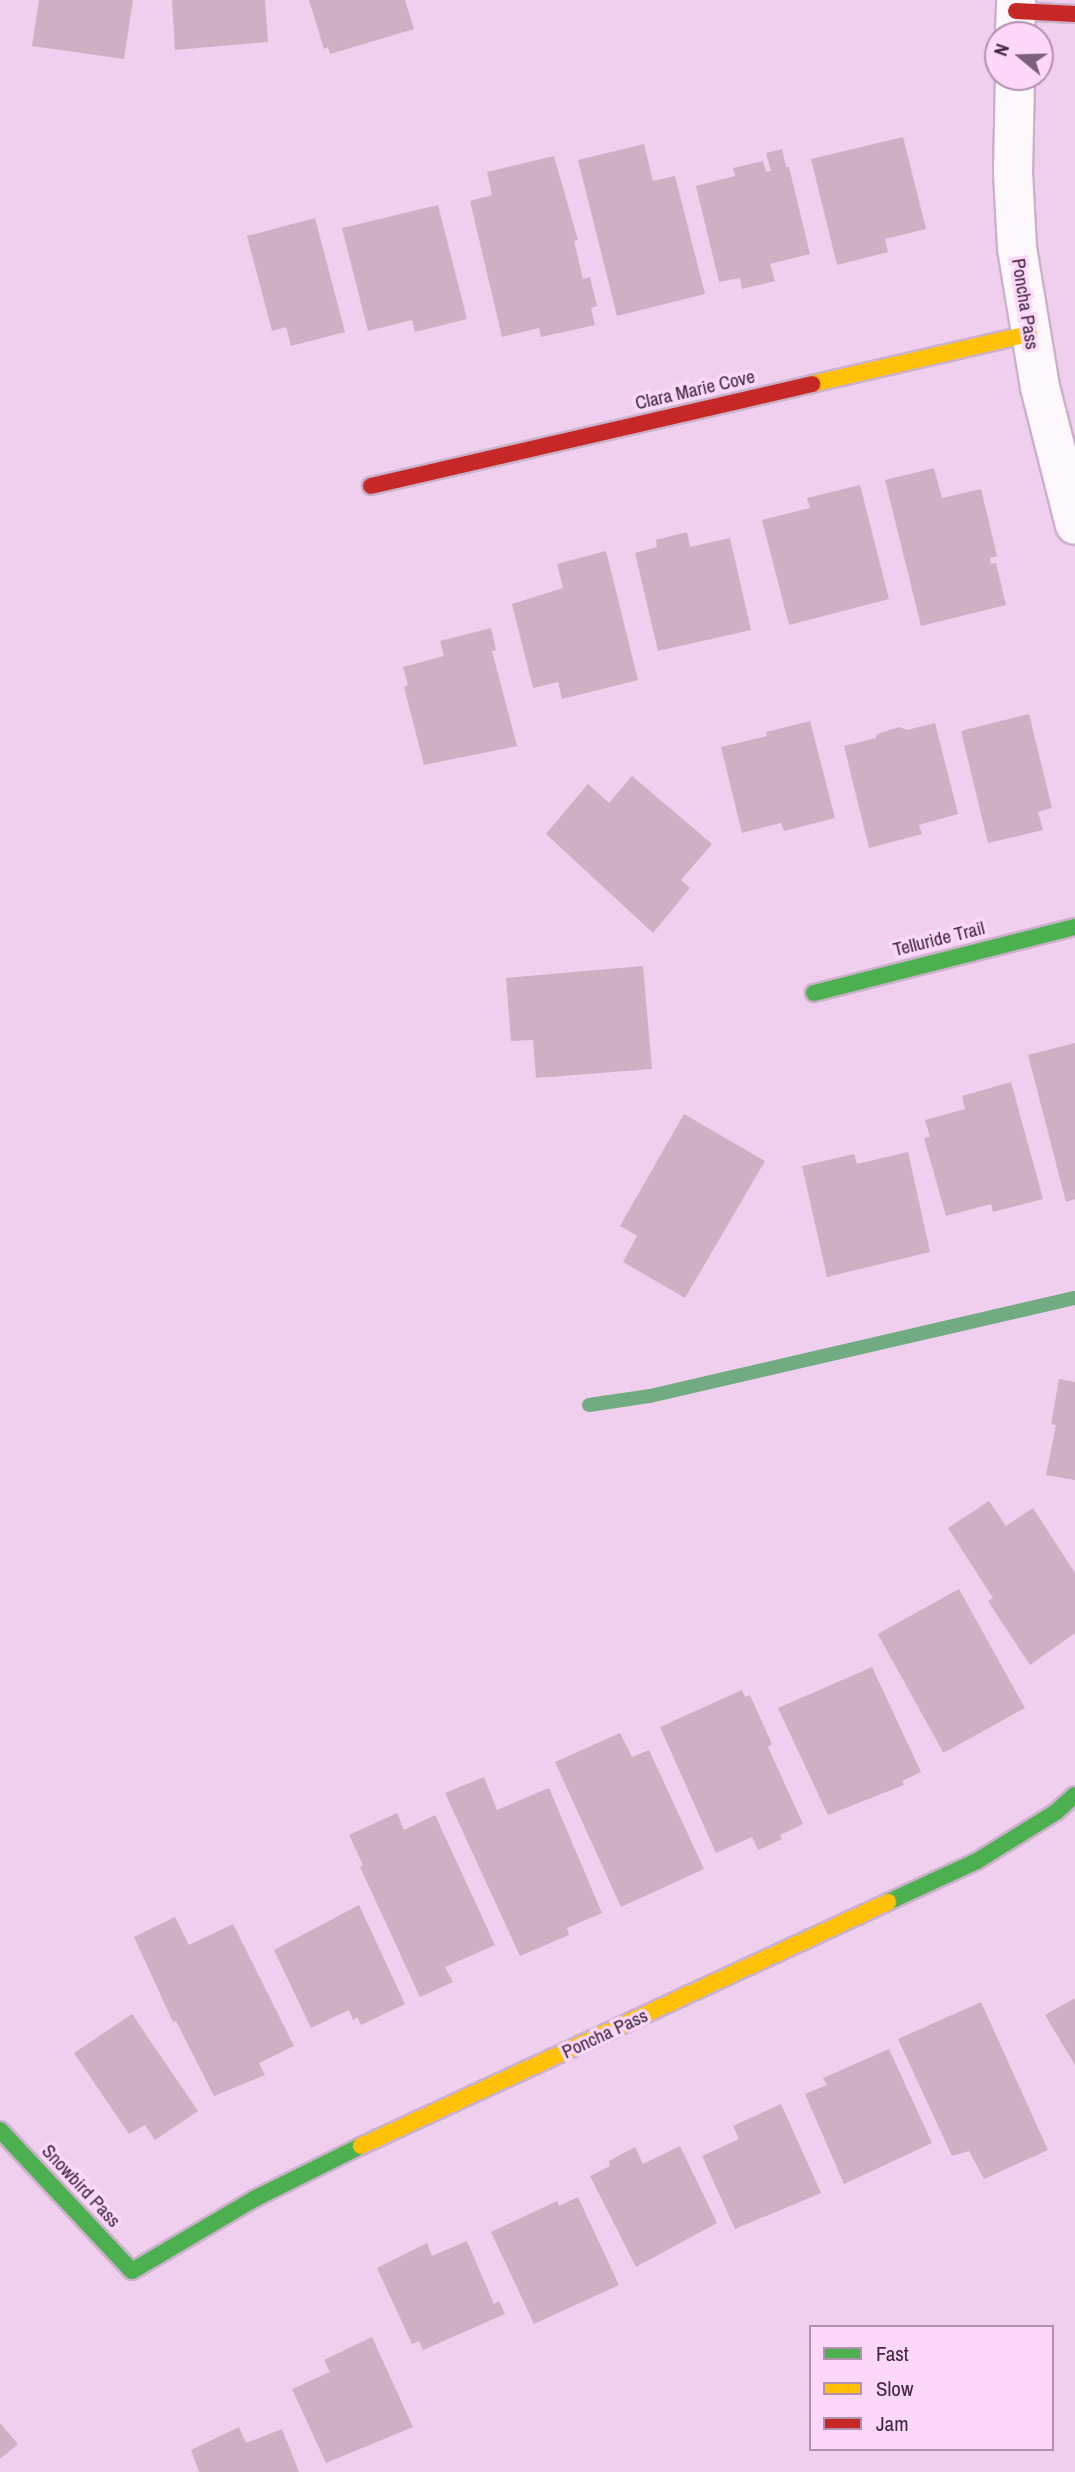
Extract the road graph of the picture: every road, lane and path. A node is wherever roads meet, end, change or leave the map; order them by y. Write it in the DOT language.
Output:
graph roads {
  1 [pos="1075,14"];
  2 [pos="1016,15"];
  3 [pos="1015,91"];
  4 [pos="1029,334"];
  5 [pos="371,486"];
  6 [pos="1075,525"];
  7 [pos="1075,927"];
  8 [pos="814,993"];
  9 [pos="1075,1794"];
  10 [pos="0,2130"];
  11 [pos="132,2271"];
  1 -- 2 [label="street"];
  3 -- 4 [label="street, Poncha Pass"];
  4 -- 5 [label="street, Clara Marie Cove"];
  4 -- 6 [label="street, Poncha Pass"];
  7 -- 8 [label="street, Telluride Trail"];
  9 -- 11 [label="street, Poncha Pass"];
  10 -- 11 [label="street, Snowbird Pass"];
}
